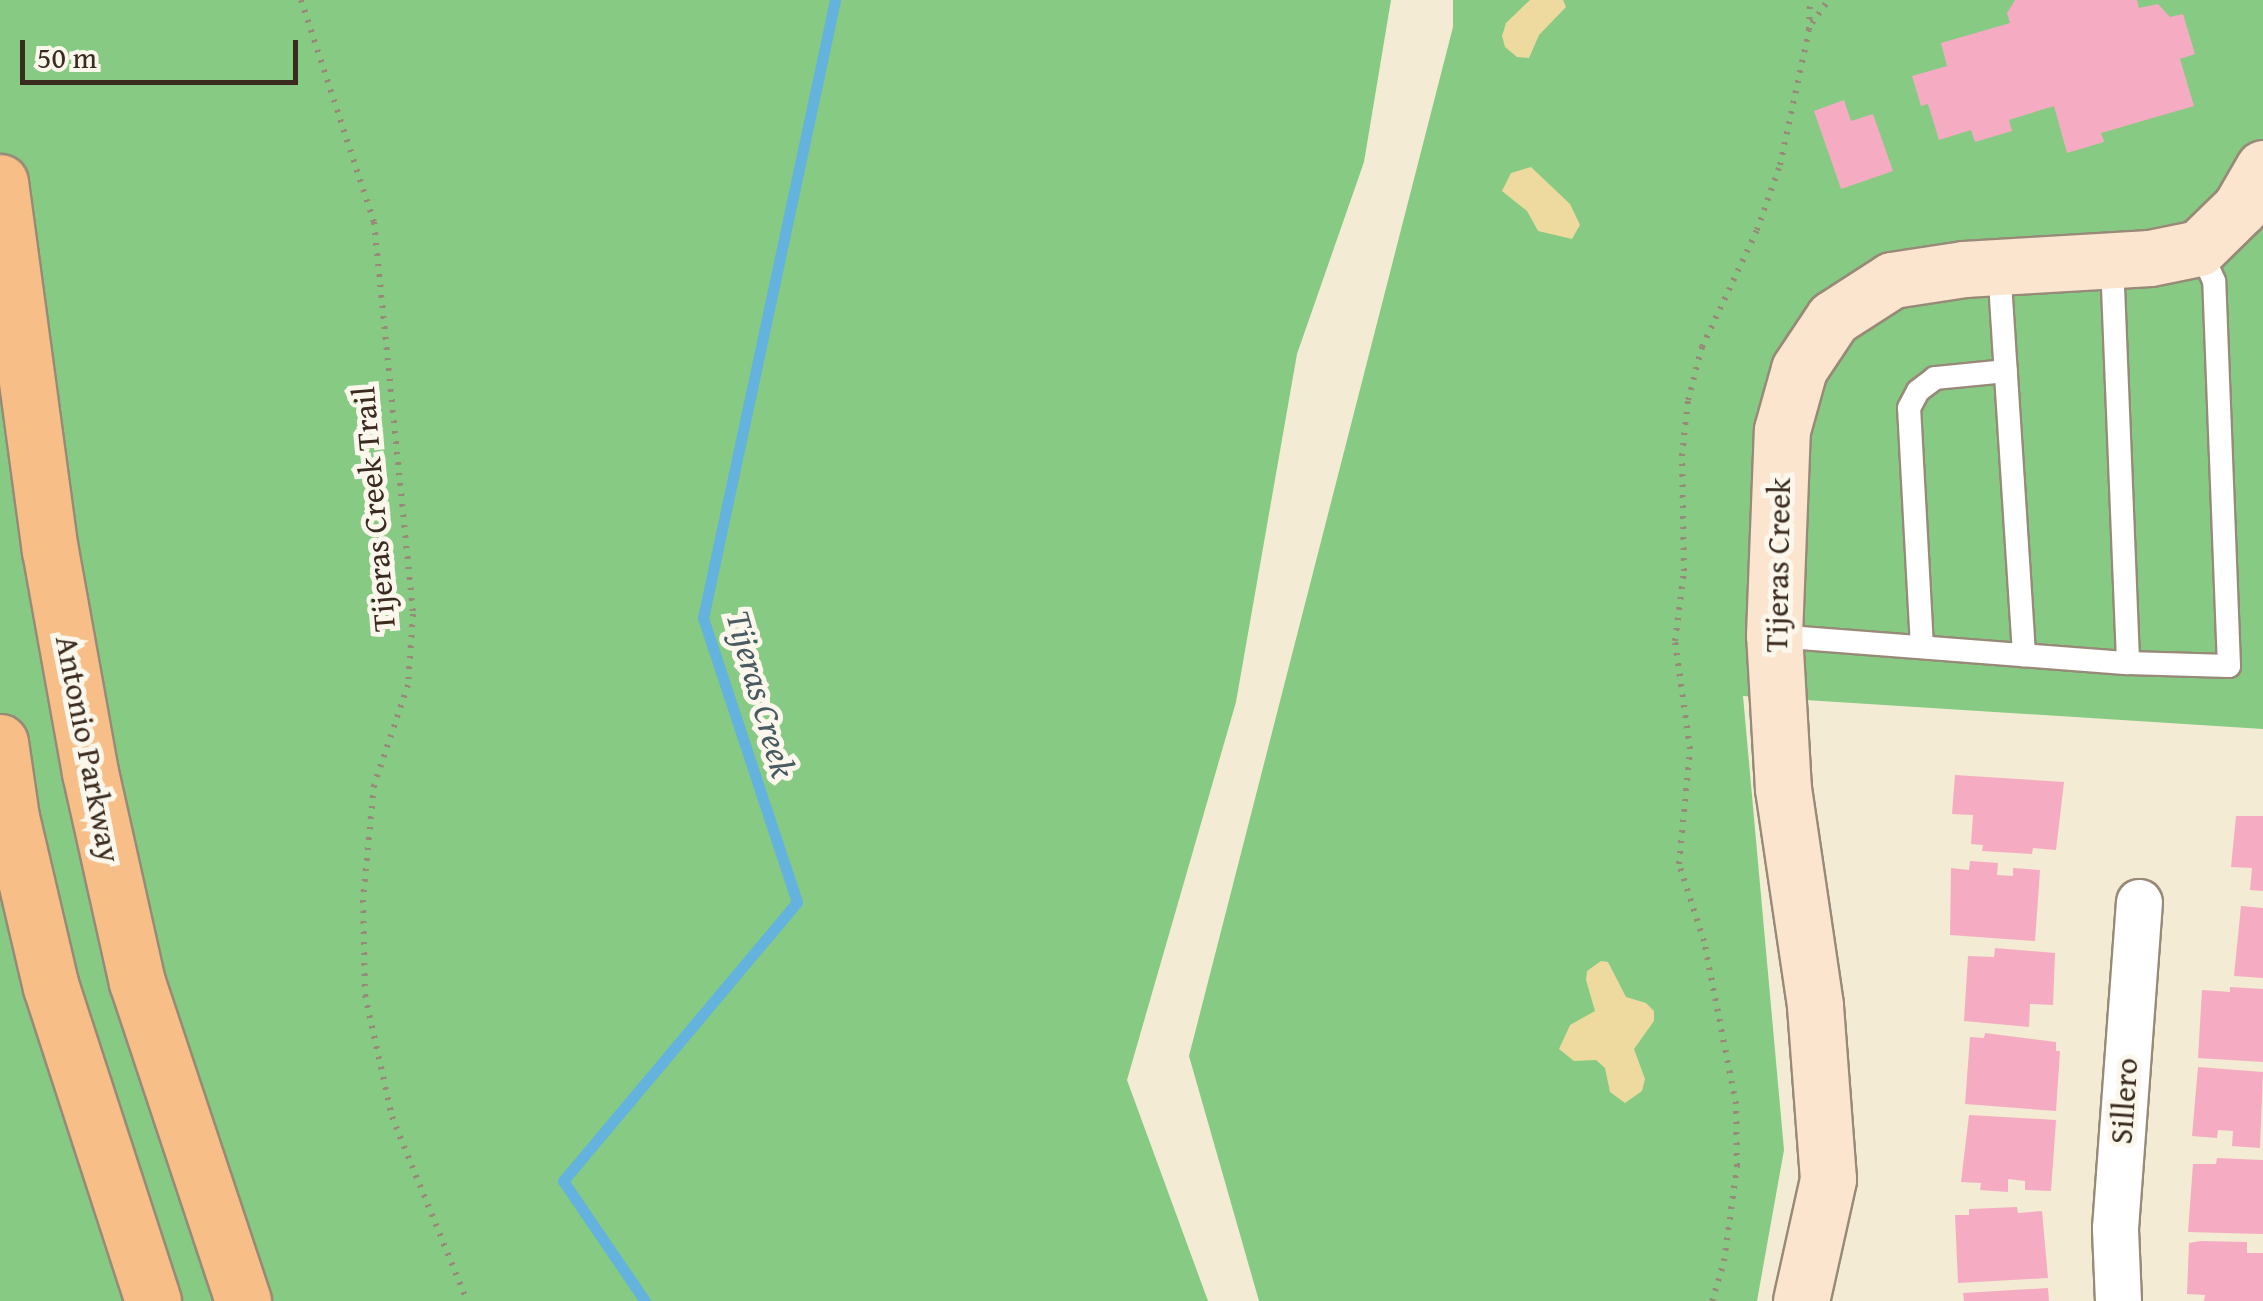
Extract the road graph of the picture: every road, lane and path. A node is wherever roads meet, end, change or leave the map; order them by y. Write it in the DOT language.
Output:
graph roads {
  1 [pos="301,0"];
  2 [pos="1810,0"];
  3 [pos="1828,0"];
  4 [pos="1809,30"];
  5 [pos="2263,168"];
  6 [pos="0,182"];
  7 [pos="2198,248"];
  8 [pos="2112,262"];
  9 [pos="2000,268"];
  10 [pos="2006,370"];
  11 [pos="1774,636"];
  12 [pos="1922,647"];
  13 [pos="2024,655"];
  14 [pos="2128,663"];
  15 [pos="0,742"];
  16 [pos="2139,902"];
  17 [pos="153,1301"];
  18 [pos="242,1301"];
  19 [pos="467,1301"];
  20 [pos="1712,1301"];
  21 [pos="1801,1301"];
  22 [pos="2118,1301"];
  1 -- 19 [label="path, Tijeras Creek Trail"];
  2 -- 4 [label="path"];
  3 -- 4 [label="path"];
  4 -- 20 [label="path"];
  5 -- 7 [label="street"];
  6 -- 18 [label="main road, Antonio Parkway"];
  7 -- 8 [label="street, Tijeras Creek"];
  7 -- 14 [label="lane"];
  8 -- 9 [label="street, Tijeras Creek"];
  8 -- 14 [label="lane"];
  9 -- 10 [label="lane"];
  9 -- 11 [label="street, Tijeras Creek"];
  10 -- 12 [label="lane"];
  10 -- 13 [label="lane"];
  11 -- 12 [label="lane"];
  11 -- 21 [label="street, Tijeras Creek"];
  12 -- 13 [label="lane"];
  13 -- 14 [label="lane"];
  15 -- 17 [label="main road"];
  16 -- 22 [label="street, Sillero"];
}
